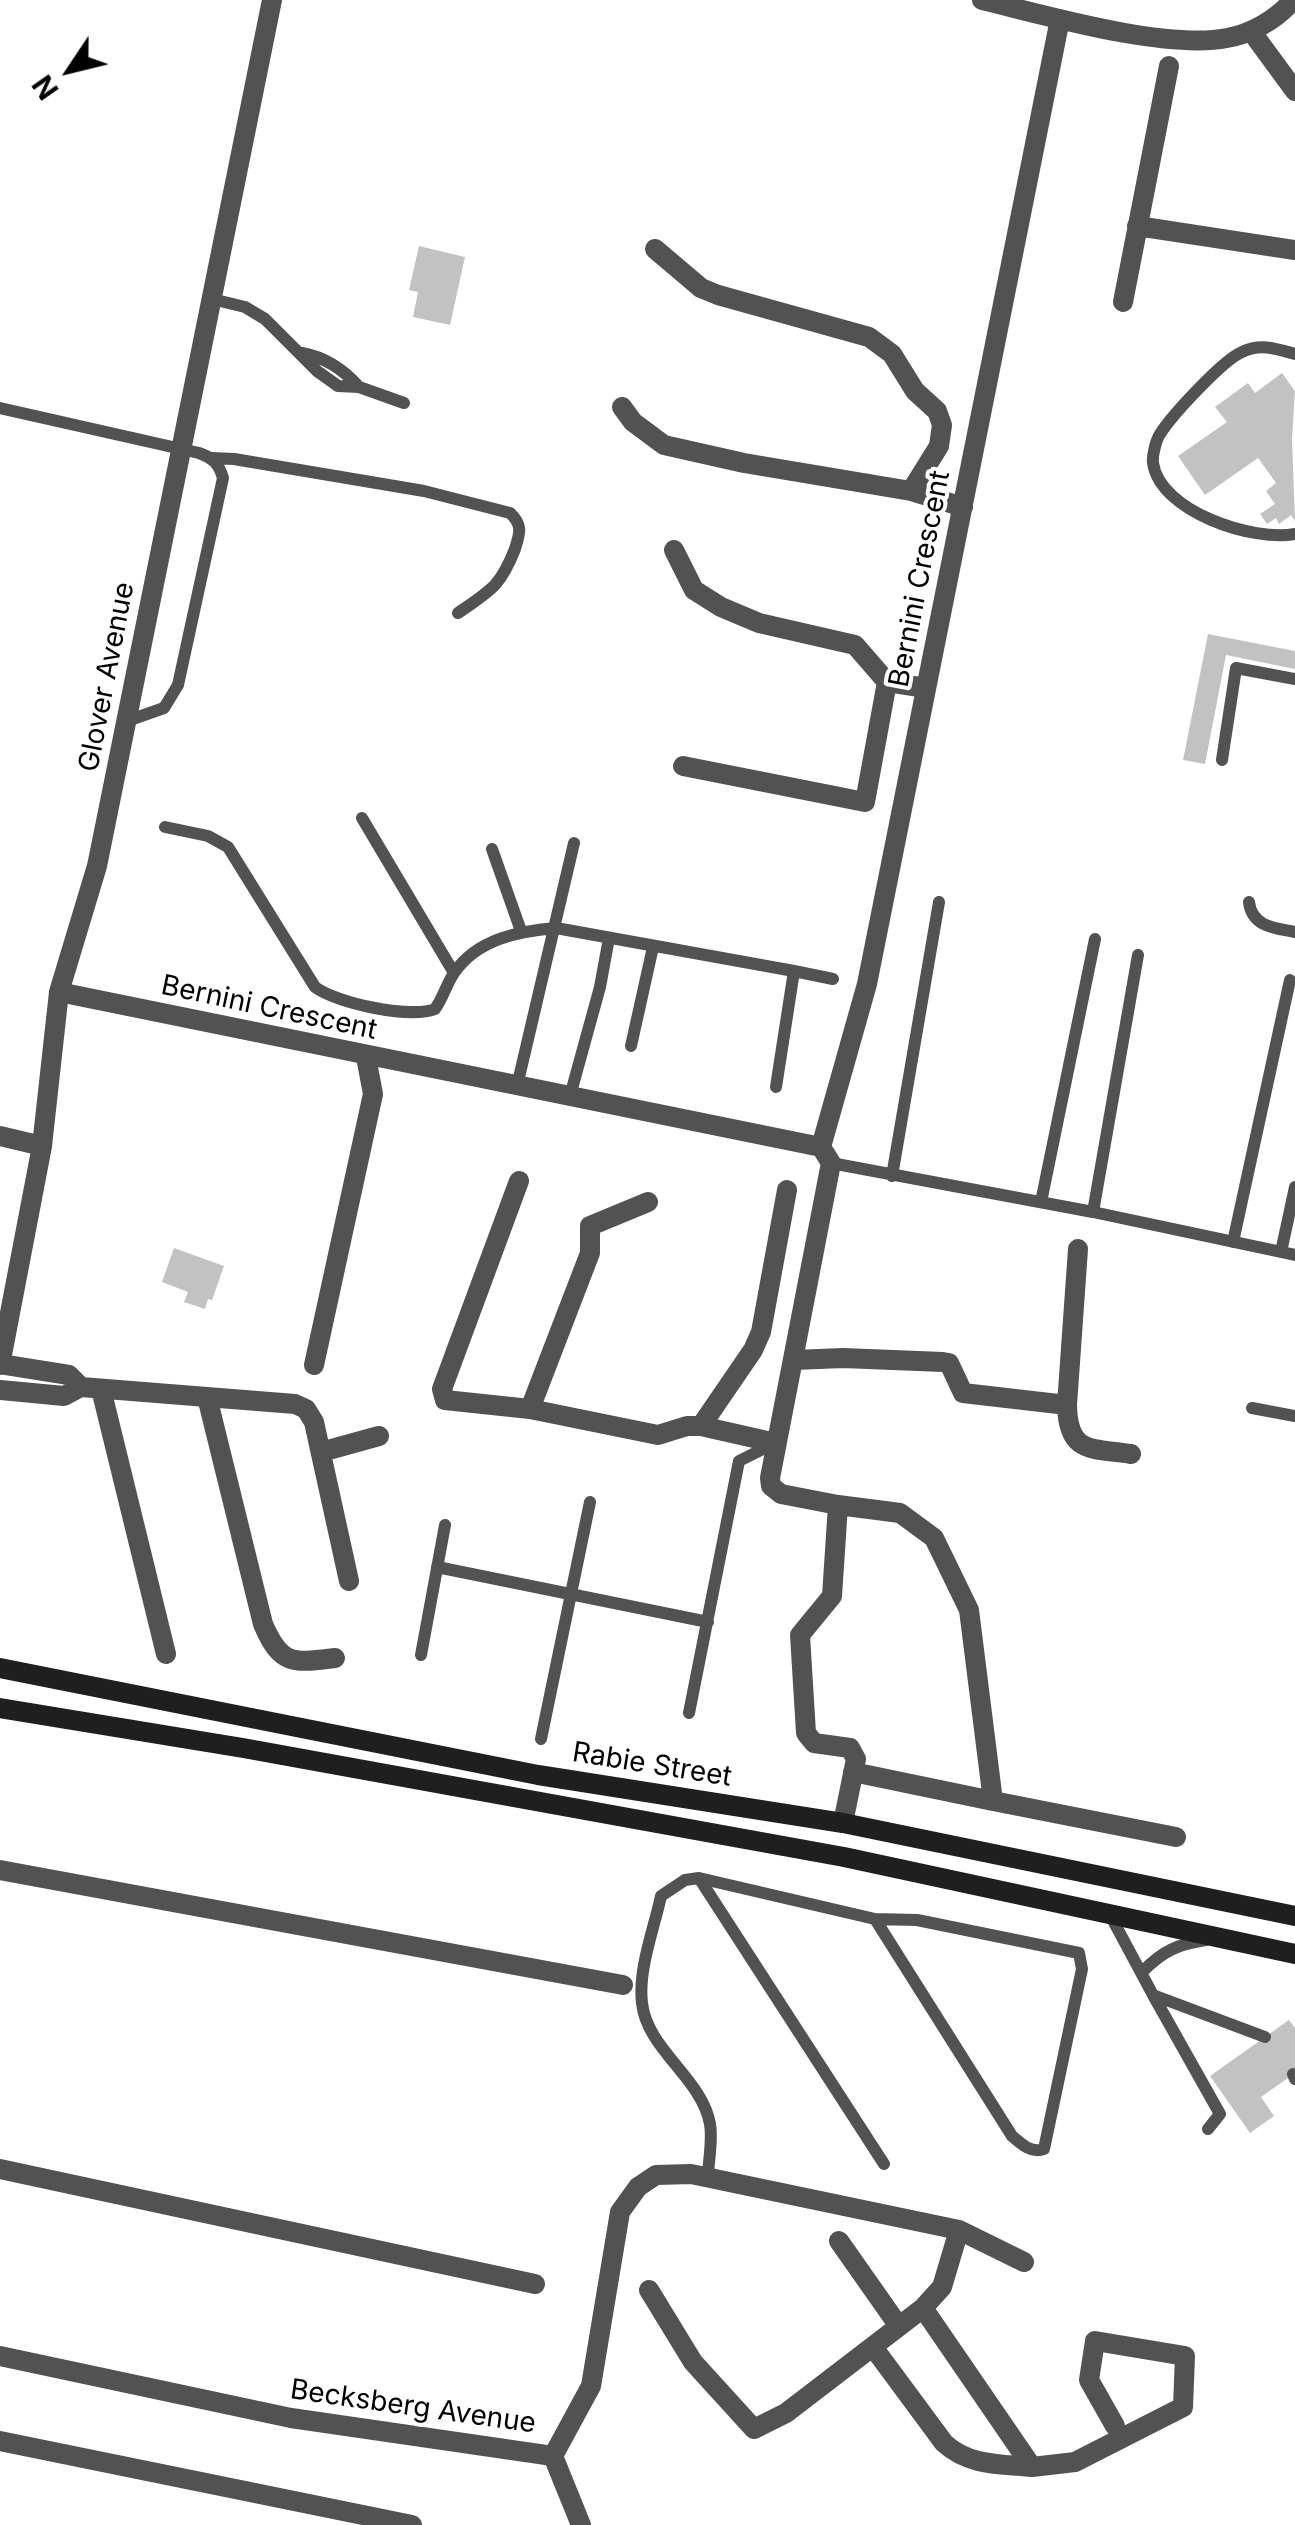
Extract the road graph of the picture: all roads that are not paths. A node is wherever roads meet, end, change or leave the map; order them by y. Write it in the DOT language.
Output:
graph roads {
  1 [pos="272,0"];
  2 [pos="982,0"];
  3 [pos="1293,0"];
  4 [pos="1060,19"];
  5 [pos="1251,31"];
  6 [pos="1169,66"];
  7 [pos="1295,92"];
  8 [pos="1136,226"];
  9 [pos="655,249"];
  10 [pos="1295,250"];
  11 [pos="212,299"];
  12 [pos="1123,302"];
  13 [pos="1295,354"];
  14 [pos="404,403"];
  15 [pos="622,407"];
  16 [pos="0,408"];
  17 [pos="182,449"];
  18 [pos="212,458"];
  19 [pos="911,492"];
  20 [pos="963,507"];
  21 [pos="1295,534"];
  22 [pos="674,550"];
  23 [pos="458,613"];
  24 [pos="1295,679"];
  25 [pos="887,682"];
  26 [pos="926,688"];
  27 [pos="127,721"];
  28 [pos="1222,760"];
  29 [pos="683,766"];
  30 [pos="362,818"];
  31 [pos="165,827"];
  32 [pos="574,844"];
  33 [pos="492,849"];
  34 [pos="938,902"];
  35 [pos="1248,902"];
  36 [pos="556,928"];
  37 [pos="521,931"];
  38 [pos="1295,932"];
  39 [pos="609,938"];
  40 [pos="1096,939"];
  41 [pos="653,948"];
  42 [pos="1138,955"];
  43 [pos="454,972"];
  44 [pos="794,972"];
  45 [pos="833,980"];
  46 [pos="1290,980"];
  47 [pos="59,992"];
  48 [pos="631,1046"];
  49 [pos="366,1057"];
  50 [pos="517,1086"];
  51 [pos="776,1087"];
  52 [pos="570,1096"];
  53 [pos="0,1136"];
  54 [pos="42,1146"];
  55 [pos="826,1155"];
  56 [pos="892,1176"];
  57 [pos="519,1181"];
  58 [pos="1295,1187"];
  59 [pos="787,1190"];
  60 [pos="648,1202"];
  61 [pos="1041,1202"];
  62 [pos="1093,1212"];
  63 [pos="1233,1242"];
  64 [pos="1078,1249"];
  65 [pos="1288,1254"];
  66 [pos="6,1306"];
  67 [pos="794,1360"];
  68 [pos="0,1365"];
  69 [pos="314,1365"];
  70 [pos="91,1388"];
  71 [pos="0,1390"];
  72 [pos="207,1397"];
  73 [pos="1067,1405"];
  74 [pos="530,1408"];
  75 [pos="1252,1408"];
  76 [pos="1295,1416"];
  77 [pos="701,1426"];
  78 [pos="379,1436"];
  79 [pos="776,1443"];
  80 [pos="321,1452"];
  81 [pos="1131,1454"];
  82 [pos="590,1502"];
  83 [pos="838,1505"];
  84 [pos="445,1525"];
  85 [pos="437,1567"];
  86 [pos="348,1580"];
  87 [pos="571,1596"];
  88 [pos="708,1622"];
  89 [pos="166,1654"];
  90 [pos="420,1655"];
  91 [pos="335,1658"];
  92 [pos="0,1668"];
  93 [pos="0,1708"];
  94 [pos="689,1713"];
  95 [pos="542,1740"];
  96 [pos="853,1772"];
  97 [pos="993,1801"];
  98 [pos="843,1824"];
  99 [pos="1176,1837"];
  100 [pos="0,1870"];
  101 [pos="700,1878"];
  102 [pos="1109,1913"];
  103 [pos="1295,1916"];
  104 [pos="875,1919"];
  105 [pos="1221,1938"];
  106 [pos="1295,1954"];
  107 [pos="1143,1971"];
  108 [pos="623,1985"];
  109 [pos="1153,1995"];
  110 [pos="1265,2037"];
  111 [pos="1208,2129"];
  112 [pos="884,2164"];
  113 [pos="0,2169"];
  114 [pos="708,2178"];
  115 [pos="960,2230"];
  116 [pos="838,2240"];
  117 [pos="1024,2262"];
  118 [pos="535,2284"];
  119 [pos="649,2290"];
  120 [pos="923,2308"];
  121 [pos="898,2325"];
  122 [pos="873,2347"];
  123 [pos="0,2356"];
  124 [pos="1115,2426"];
  125 [pos="0,2441"];
  126 [pos="553,2456"];
  127 [pos="1032,2467"];
  128 [pos="320,2515"];
  129 [pos="412,2525"];
  130 [pos="581,2525"];
  1 -- 11 [label="street, Glover Avenue"];
  2 -- 4 [label="street"];
  3 -- 5 [label="street"];
  4 -- 5 [label="street"];
  4 -- 20 [label="street, Bernini Crescent"];
  5 -- 7 [label="street"];
  6 -- 8 [label="street"];
  8 -- 10 [label="street"];
  8 -- 12 [label="street"];
  9 -- 19 [label="street"];
  11 -- 14 [label="lane"];
  11 -- 17 [label="street, Glover Avenue"];
  13 -- 21 [label="lane"];
  15 -- 19 [label="street"];
  16 -- 17 [label="lane"];
  17 -- 18 [label="lane"];
  17 -- 27 [label="street, Glover Avenue"];
  18 -- 23 [label="lane"];
  18 -- 27 [label="lane"];
  19 -- 20 [label="street"];
  20 -- 26 [label="street, Bernini Crescent"];
  22 -- 25 [label="street"];
  24 -- 28 [label="lane"];
  25 -- 26 [label="street"];
  25 -- 29 [label="street"];
  26 -- 55 [label="street, Bernini Crescent"];
  27 -- 47 [label="street, Glover Avenue"];
  30 -- 43 [label="lane"];
  31 -- 43 [label="lane"];
  32 -- 36 [label="lane"];
  33 -- 37 [label="lane"];
  34 -- 56 [label="lane"];
  35 -- 38 [label="lane"];
  36 -- 37 [label="lane"];
  36 -- 39 [label="lane"];
  36 -- 50 [label="lane"];
  37 -- 43 [label="lane"];
  39 -- 41 [label="lane"];
  39 -- 52 [label="lane"];
  40 -- 61 [label="lane"];
  41 -- 44 [label="lane"];
  41 -- 48 [label="lane"];
  42 -- 62 [label="lane"];
  44 -- 45 [label="lane"];
  44 -- 51 [label="lane"];
  46 -- 63 [label="lane"];
  47 -- 49 [label="street, Bernini Crescent"];
  47 -- 54 [label="street, Glover Avenue"];
  49 -- 50 [label="street, Bernini Crescent"];
  49 -- 69 [label="street"];
  50 -- 52 [label="street, Bernini Crescent"];
  52 -- 55 [label="street, Bernini Crescent"];
  53 -- 54 [label="street"];
  54 -- 66 [label="street, Glover Avenue"];
  55 -- 56 [label="lane"];
  55 -- 67 [label="street, Bernini Crescent"];
  56 -- 61 [label="lane"];
  57 -- 74 [label="street"];
  58 -- 65 [label="lane"];
  59 -- 77 [label="street"];
  60 -- 74 [label="street"];
  61 -- 62 [label="lane"];
  62 -- 63 [label="lane"];
  63 -- 65 [label="lane"];
  64 -- 73 [label="street"];
  66 -- 68 [label="street, Glover Avenue"];
  67 -- 73 [label="street"];
  67 -- 79 [label="street, Bernini Crescent"];
  68 -- 70 [label="street"];
  70 -- 71 [label="street"];
  70 -- 72 [label="street"];
  70 -- 89 [label="street"];
  72 -- 80 [label="street"];
  72 -- 91 [label="street"];
  73 -- 81 [label="street"];
  74 -- 77 [label="street"];
  75 -- 76 [label="lane"];
  77 -- 79 [label="street"];
  78 -- 80 [label="street"];
  79 -- 83 [label="street, Bernini Crescent"];
  79 -- 88 [label="lane"];
  80 -- 86 [label="street"];
  82 -- 87 [label="lane"];
  83 -- 96 [label="street"];
  83 -- 97 [label="street"];
  84 -- 85 [label="lane"];
  85 -- 87 [label="lane"];
  85 -- 90 [label="lane"];
  87 -- 88 [label="lane"];
  87 -- 95 [label="lane"];
  88 -- 94 [label="lane"];
  92 -- 98 [label="main road, Rabie Street"];
  93 -- 102 [label="main road, Rabie Street"];
  96 -- 97 [label="street"];
  96 -- 98 [label="street"];
  97 -- 99 [label="street"];
  98 -- 103 [label="main road, Rabie Street"];
  100 -- 108 [label="street"];
  101 -- 104 [label="lane"];
  101 -- 112 [label="lane"];
  101 -- 114 [label="lane"];
  102 -- 105 [label="main road, Rabie Street"];
  102 -- 107 [label="lane"];
  104 -- 104 [label="lane"];
  105 -- 106 [label="main road, Rabie Street"];
  105 -- 107 [label="lane"];
  107 -- 109 [label="lane"];
  109 -- 110 [label="lane"];
  109 -- 111 [label="lane"];
  113 -- 118 [label="street"];
  114 -- 115 [label="street, Becksberg Avenue"];
  114 -- 126 [label="street, Becksberg Avenue"];
  115 -- 117 [label="street, Becksberg Avenue"];
  115 -- 120 [label="street"];
  116 -- 121 [label="street"];
  119 -- 122 [label="street"];
  120 -- 121 [label="street"];
  120 -- 127 [label="street"];
  121 -- 122 [label="street"];
  122 -- 127 [label="street"];
  123 -- 126 [label="street, Becksberg Avenue"];
  124 -- 127 [label="street"];
  125 -- 128 [label="street"];
  126 -- 130 [label="street"];
  128 -- 129 [label="street"];
}
